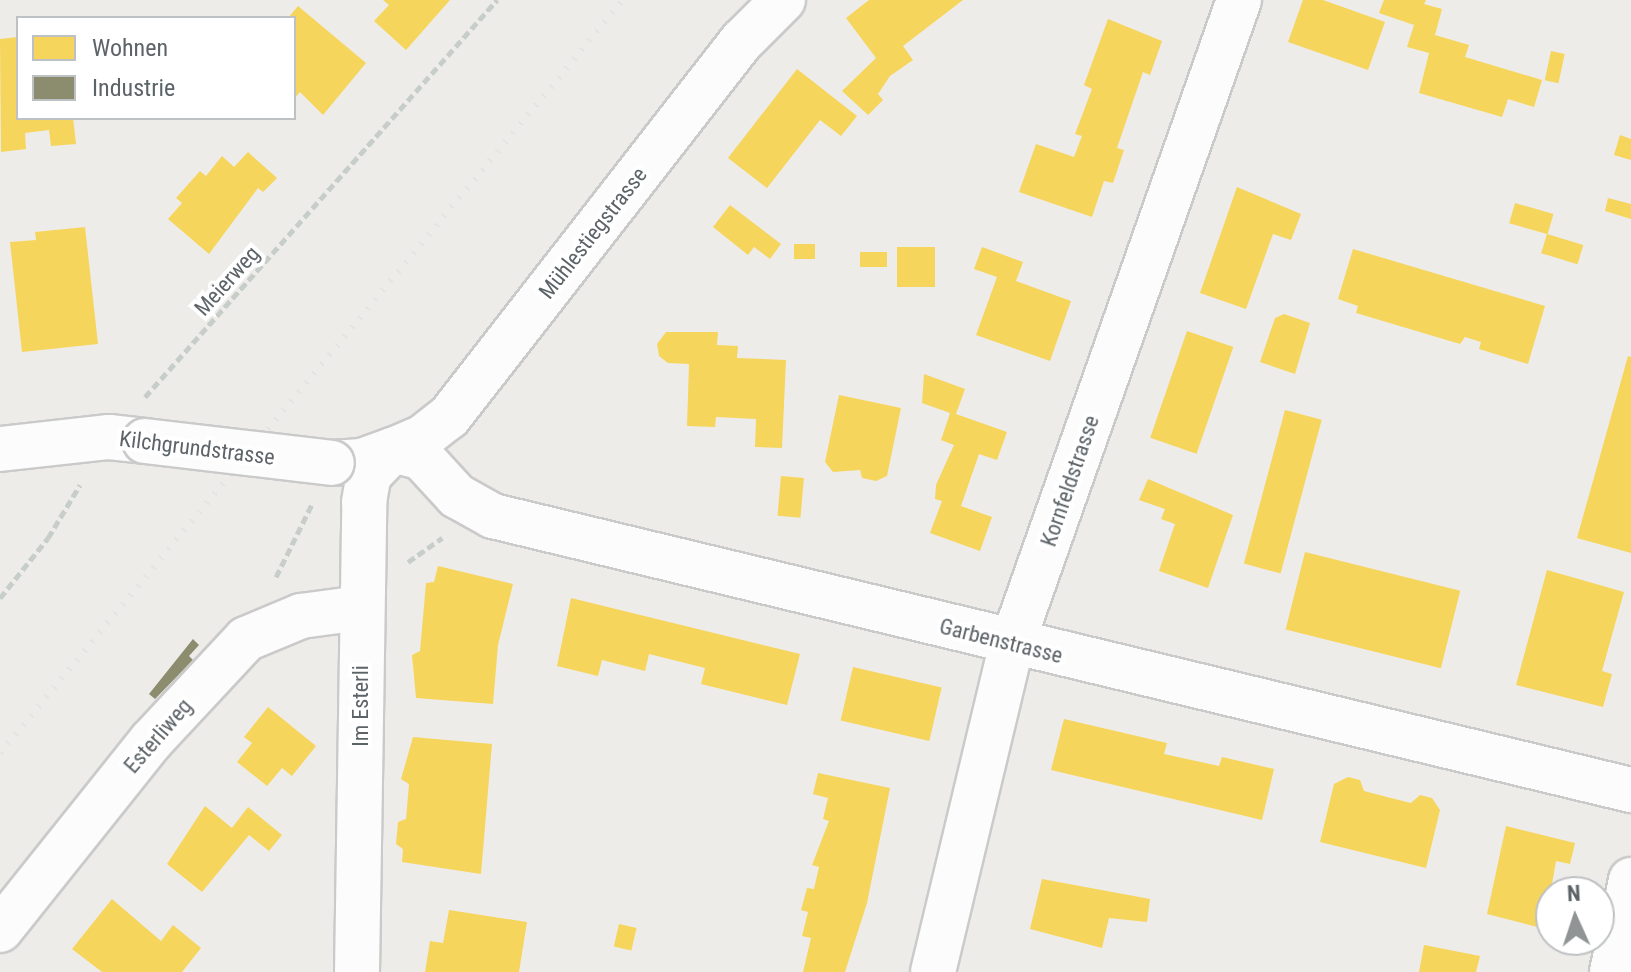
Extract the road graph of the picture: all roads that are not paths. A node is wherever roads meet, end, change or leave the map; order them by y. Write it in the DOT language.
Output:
graph roads {
  1 [pos="783,0"];
  2 [pos="1239,0"];
  3 [pos="0,449"];
  4 [pos="393,450"];
  5 [pos="360,608"];
  6 [pos="1012,644"];
  7 [pos="1631,790"];
  8 [pos="1628,902"];
  9 [pos="0,930"];
  10 [pos="357,972"];
  11 [pos="933,972"];
  12 [pos="1612,972"];
  1 -- 4 [label="street, Mühlestiegstrasse"];
  2 -- 6 [label="street, Kornfeldstrasse"];
  3 -- 4 [label="street, Kilchgrundstrasse, bridge"];
  4 -- 5 [label="street, Im Esterli"];
  4 -- 6 [label="street, Garbenstrasse"];
  5 -- 9 [label="street, Esterliweg"];
  5 -- 10 [label="street, Im Esterli"];
  6 -- 7 [label="street, Garbenstrasse"];
  6 -- 11 [label="street, Kornfeldstrasse"];
  8 -- 12 [label="street"];
}
